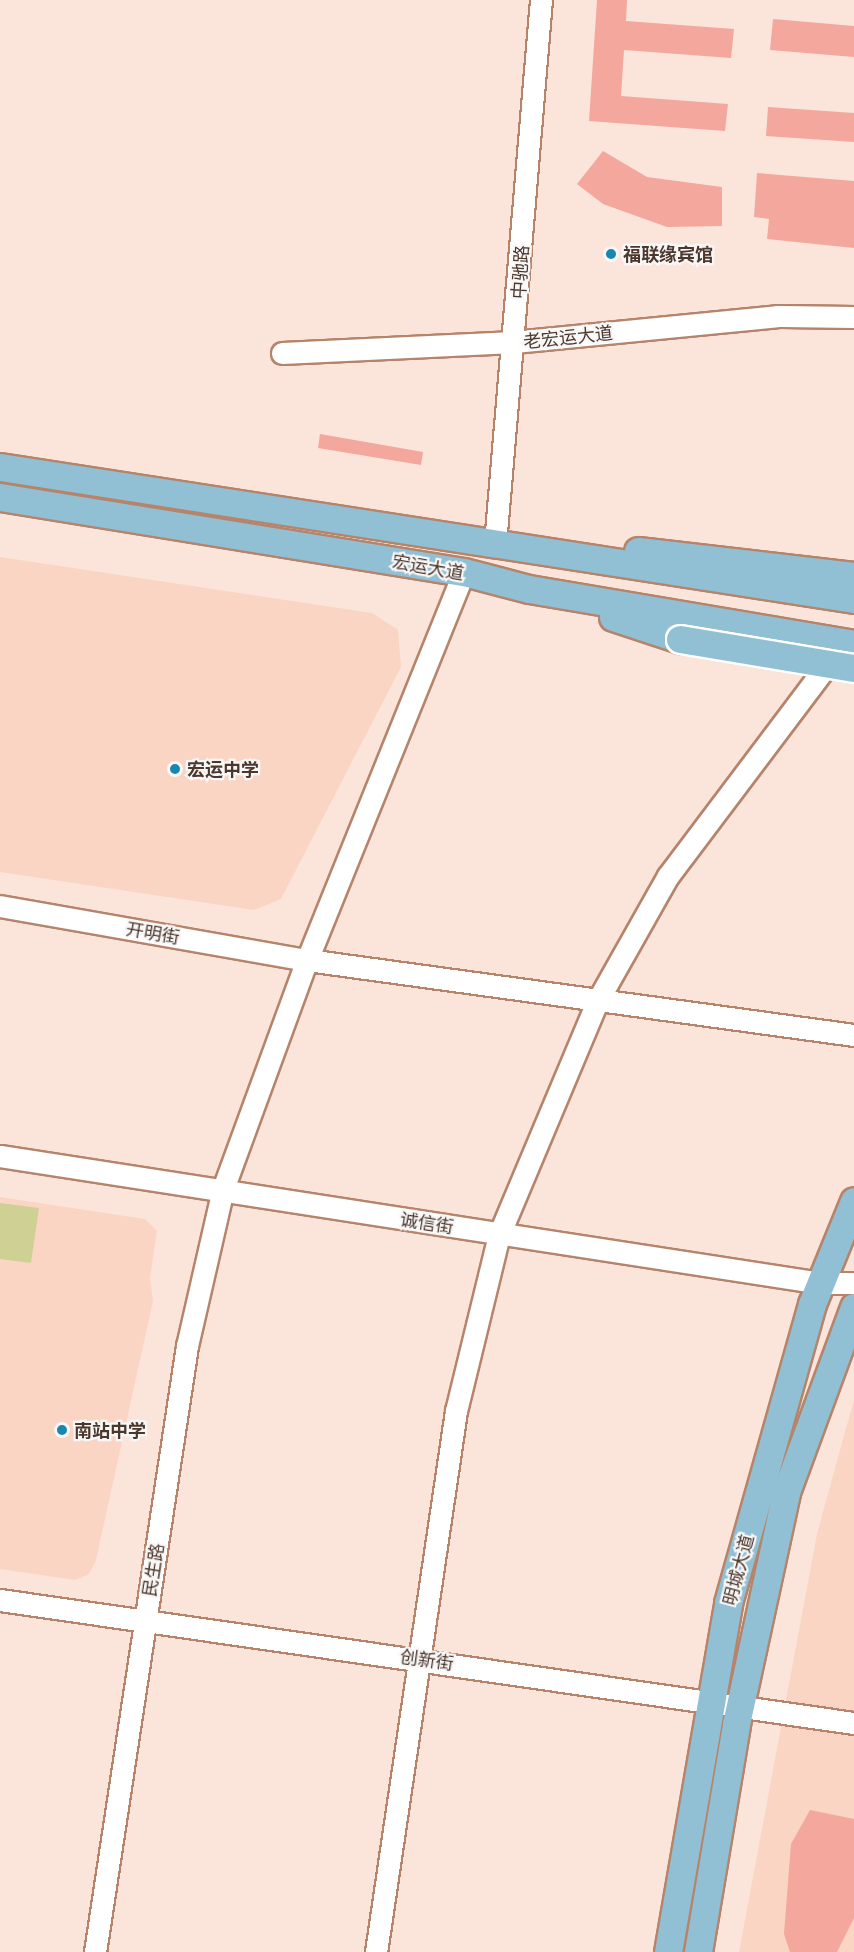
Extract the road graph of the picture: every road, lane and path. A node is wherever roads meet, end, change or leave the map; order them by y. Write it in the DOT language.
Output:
graph roads {
  1 [pos="541,0"];
  2 [pos="854,317"];
  3 [pos="514,342"];
  4 [pos="282,353"];
  5 [pos="0,467"];
  6 [pos="0,497"];
  7 [pos="495,544"];
  8 [pos="533,550"];
  9 [pos="464,572"];
  10 [pos="854,576"];
  11 [pos="529,589"];
  12 [pos="854,599"];
  13 [pos="849,644"];
  14 [pos="854,668"];
  15 [pos="0,906"];
  16 [pos="306,960"];
  17 [pos="598,1000"];
  18 [pos="854,1035"];
  19 [pos="0,1156"];
  20 [pos="223,1189"];
  21 [pos="854,1201"];
  22 [pos="499,1235"];
  23 [pos="819,1283"];
  24 [pos="854,1283"];
  25 [pos="854,1307"];
  26 [pos="0,1600"];
  27 [pos="146,1620"];
  28 [pos="420,1659"];
  29 [pos="711,1702"];
  30 [pos="739,1706"];
  31 [pos="854,1723"];
  32 [pos="95,1952"];
  33 [pos="376,1952"];
  34 [pos="668,1952"];
  35 [pos="698,1952"];
  1 -- 3 [label="street, 中驰路"];
  2 -- 3 [label="street, 老宏运大道"];
  3 -- 4 [label="street, 老宏运大道"];
  3 -- 7 [label="street, 中驰路"];
  5 -- 7 [label="main road, 宏运大道"];
  6 -- 9 [label="main road, 宏运大道"];
  7 -- 8 [label="main road, 宏运大道"];
  8 -- 10 [label="main road"];
  8 -- 12 [label="main road, 宏运大道"];
  9 -- 11 [label="main road, 宏运大道"];
  9 -- 16 [label="street, 民生路"];
  11 -- 13 [label="main road, 宏运大道"];
  11 -- 14 [label="main road, bridge"];
  13 -- 17 [label="street"];
  15 -- 16 [label="street, 开明街"];
  16 -- 17 [label="street, 开明街"];
  16 -- 20 [label="street, 民生路"];
  17 -- 18 [label="street, 开明街"];
  17 -- 22 [label="street"];
  19 -- 20 [label="street, 诚信街"];
  20 -- 22 [label="street, 诚信街"];
  20 -- 27 [label="street, 民生路"];
  21 -- 23 [label="main road, 明城大道"];
  22 -- 23 [label="street, 诚信街"];
  22 -- 28 [label="street"];
  23 -- 24 [label="street, 诚信街"];
  23 -- 29 [label="main road, 明城大道"];
  25 -- 30 [label="main road, 明城大道"];
  26 -- 27 [label="street, 创新街"];
  27 -- 28 [label="street, 创新街"];
  27 -- 32 [label="street, 民生路"];
  28 -- 29 [label="street, 创新街"];
  28 -- 33 [label="street"];
  29 -- 30 [label="street, 创新街"];
  29 -- 34 [label="main road, 明城大道"];
  30 -- 31 [label="street, 创新街"];
  30 -- 35 [label="main road, 明城大道"];
}
